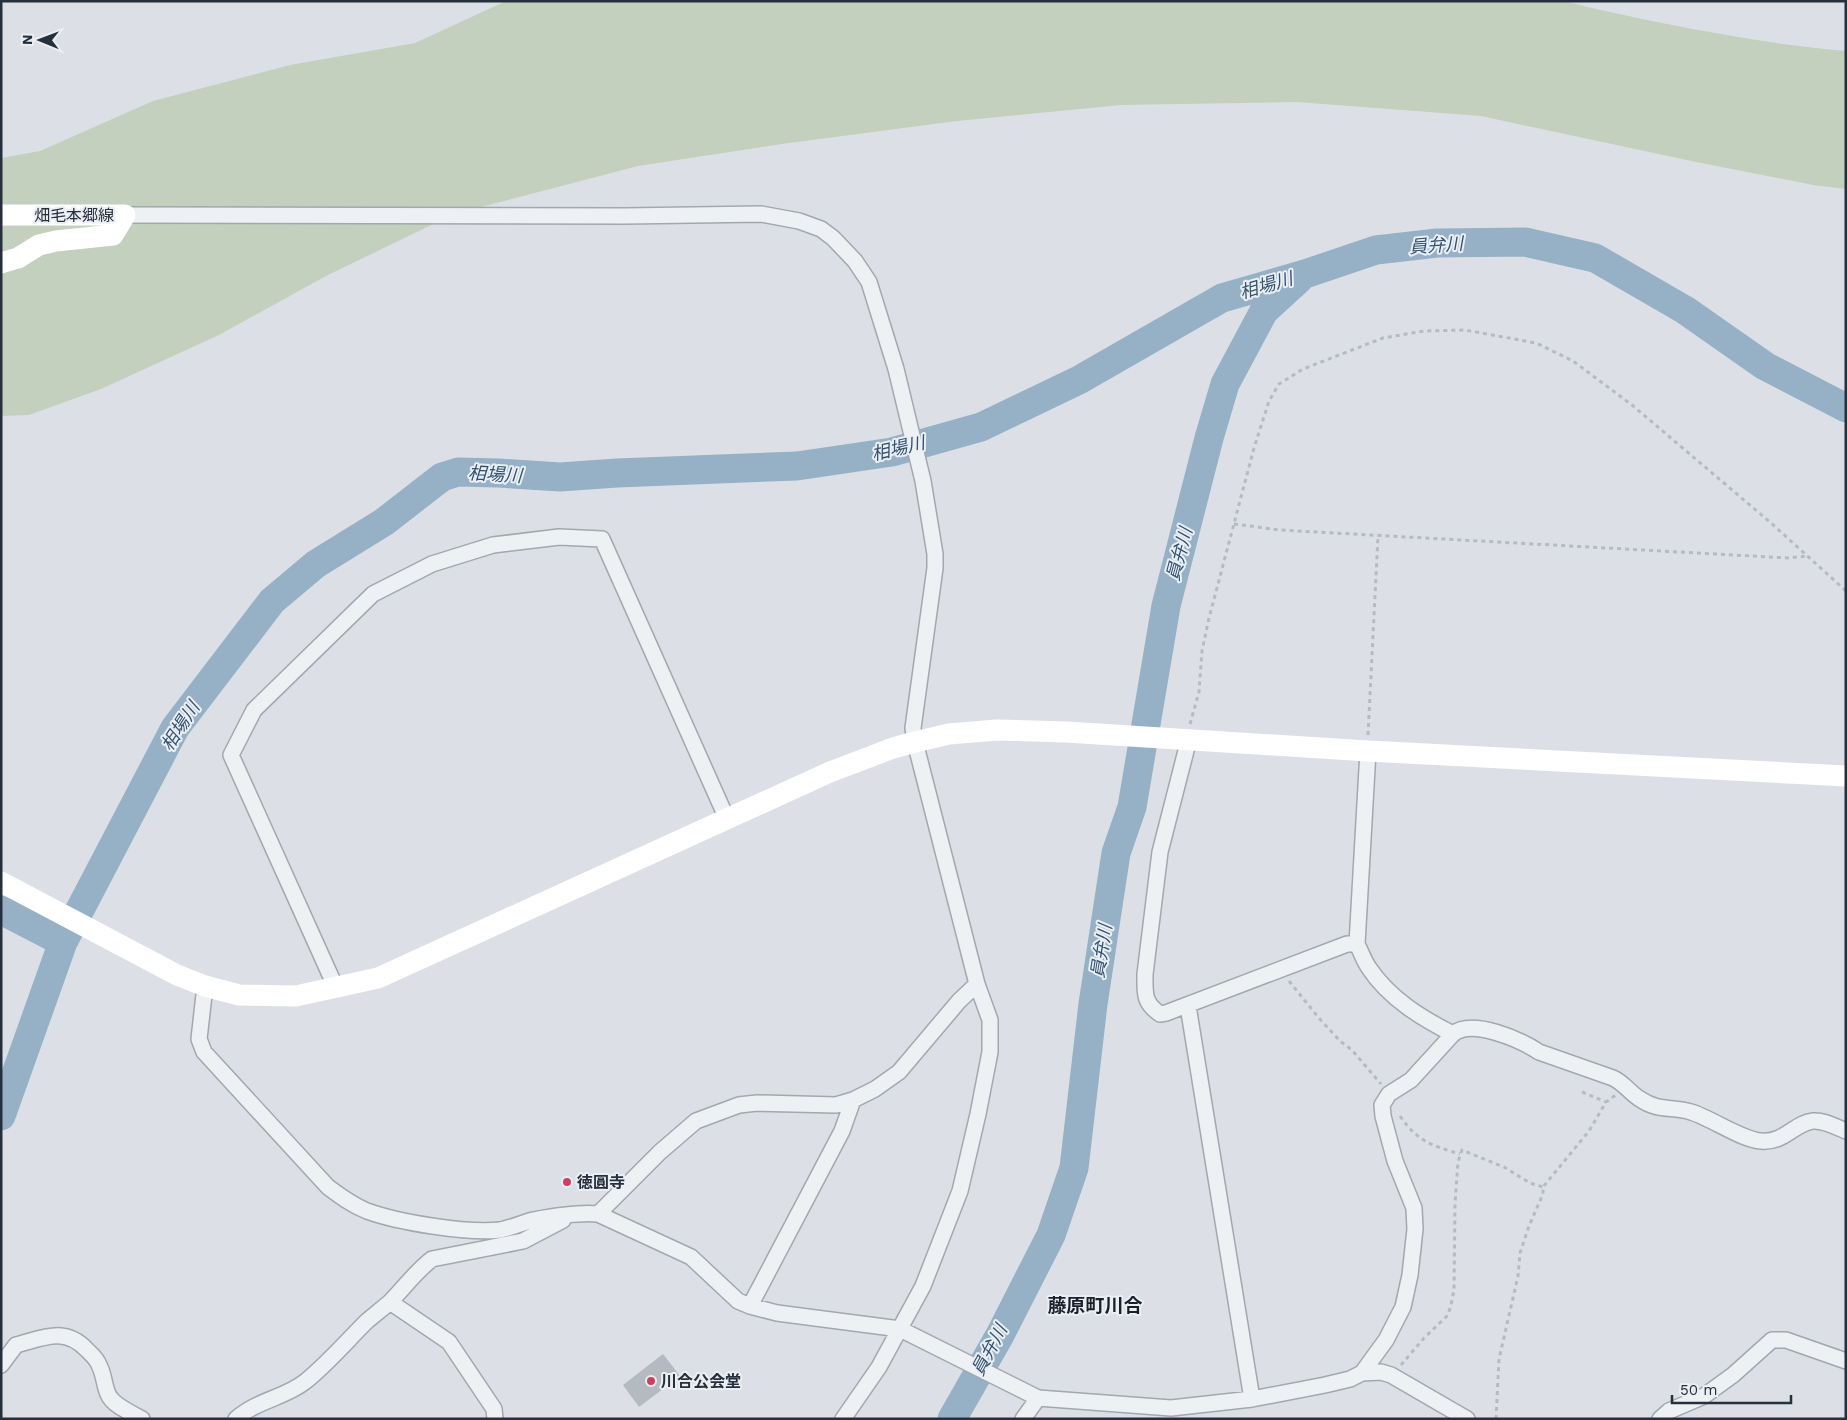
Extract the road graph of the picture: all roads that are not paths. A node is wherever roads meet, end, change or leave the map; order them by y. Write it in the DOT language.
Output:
graph roads {
  1 [pos="1,214"];
  2 [pos="125,215"];
  3 [pos="1,263"];
  4 [pos="1185,739"];
  5 [pos="914,742"];
  6 [pos="1368,751"];
  7 [pos="1846,776"];
  8 [pos="728,819"];
  9 [pos="1,882"];
  10 [pos="1357,944"];
  11 [pos="976,984"];
  12 [pos="205,986"];
  13 [pos="336,988"];
  14 [pos="1188,1006"];
  15 [pos="1453,1034"];
  16 [pos="853,1100"];
  17 [pos="1846,1131"];
  18 [pos="598,1214"];
  19 [pos="570,1216"];
  20 [pos="390,1302"];
  21 [pos="750,1306"];
  22 [pos="904,1330"];
  23 [pos="1846,1361"];
  24 [pos="1,1365"];
  25 [pos="1362,1373"];
  26 [pos="1034,1396"];
  27 [pos="1252,1398"];
  28 [pos="142,1419"];
  29 [pos="236,1419"];
  30 [pos="495,1419"];
  31 [pos="843,1419"];
  32 [pos="1023,1419"];
  33 [pos="1468,1419"];
  34 [pos="1660,1419"];
  1 -- 2 [label="street, 畑毛本郷線"];
  2 -- 3 [label="street, 畑毛本郷線"];
  2 -- 5 [label="street"];
  4 -- 5 [label="street"];
  4 -- 6 [label="street"];
  4 -- 14 [label="street"];
  5 -- 8 [label="street"];
  5 -- 11 [label="street"];
  6 -- 7 [label="street"];
  6 -- 10 [label="street"];
  8 -- 13 [label="street"];
  8 -- 13 [label="street"];
  9 -- 12 [label="street"];
  10 -- 14 [label="street"];
  10 -- 15 [label="street"];
  11 -- 16 [label="street"];
  11 -- 22 [label="street"];
  12 -- 13 [label="street"];
  12 -- 19 [label="street"];
  14 -- 27 [label="street"];
  15 -- 17 [label="street"];
  15 -- 25 [label="street"];
  16 -- 18 [label="street"];
  16 -- 21 [label="street"];
  18 -- 19 [label="street"];
  18 -- 21 [label="street"];
  19 -- 20 [label="street"];
  20 -- 29 [label="street"];
  20 -- 30 [label="street"];
  21 -- 22 [label="street"];
  22 -- 26 [label="street"];
  22 -- 31 [label="street"];
  23 -- 34 [label="street"];
  24 -- 28 [label="street"];
  25 -- 27 [label="street"];
  25 -- 33 [label="street"];
  26 -- 27 [label="street"];
  26 -- 32 [label="street"];
}
